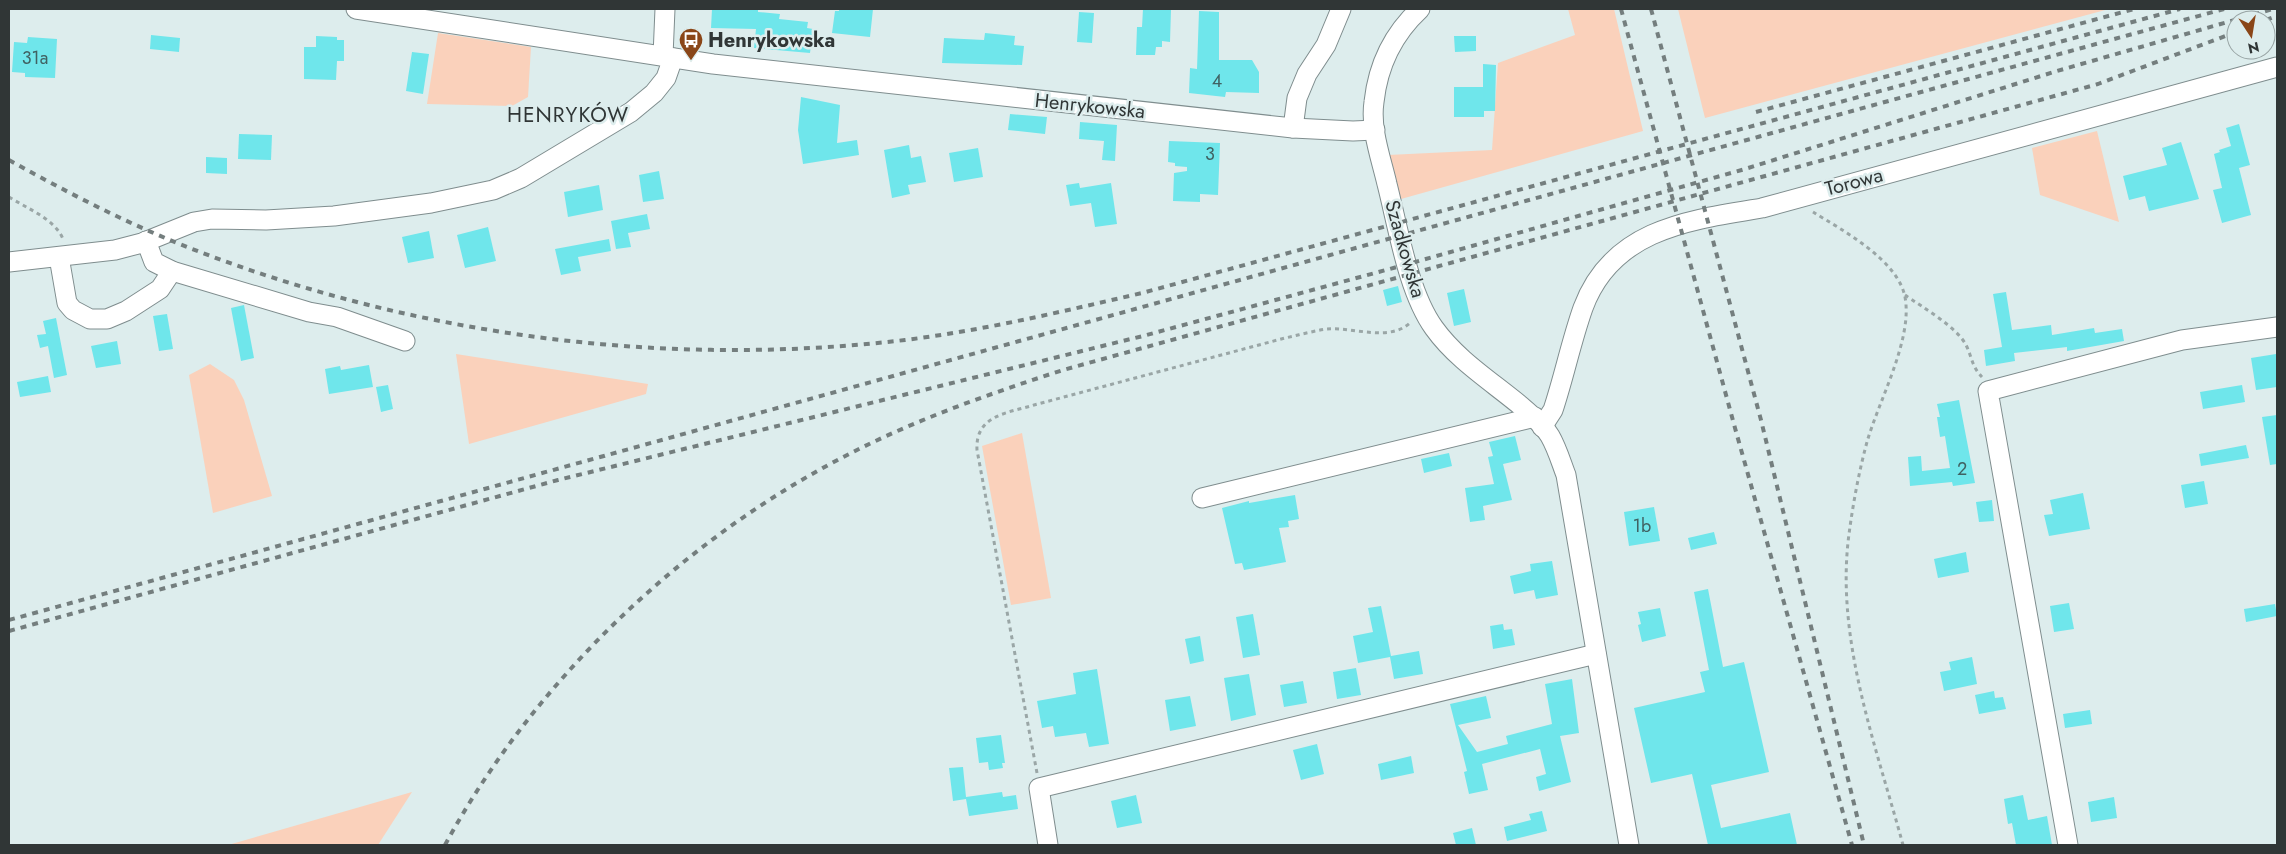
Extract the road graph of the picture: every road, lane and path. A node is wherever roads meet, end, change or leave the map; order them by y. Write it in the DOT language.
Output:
graph roads {
  1 [pos="356,9"];
  2 [pos="665,9"];
  3 [pos="1341,9"];
  4 [pos="1420,9"];
  5 [pos="389,11"];
  6 [pos="668,57"];
  7 [pos="2277,67"];
  8 [pos="1293,128"];
  9 [pos="1375,130"];
  10 [pos="9,197"];
  11 [pos="1798,198"];
  12 [pos="146,241"];
  13 [pos="59,257"];
  14 [pos="9,262"];
  15 [pos="172,271"];
  16 [pos="1905,295"];
  17 [pos="1424,311"];
  18 [pos="2277,327"];
  19 [pos="405,341"];
  20 [pos="1988,391"];
  21 [pos="1538,422"];
  22 [pos="1202,498"];
  23 [pos="1596,654"];
  24 [pos="1039,788"];
  25 [pos="1048,845"];
  26 [pos="1629,845"];
  27 [pos="1903,845"];
  28 [pos="2068,845"];
  1 -- 5 [label="street, Henrykowska"];
  2 -- 6 [label="street"];
  3 -- 8 [label="street"];
  4 -- 9 [label="street, Szadkowska"];
  5 -- 6 [label="street, Henrykowska"];
  6 -- 8 [label="street, Henrykowska"];
  6 -- 12 [label="street"];
  7 -- 11 [label="street, Torowa"];
  8 -- 9 [label="street, Henrykowska"];
  9 -- 17 [label="street, Szadkowska"];
  10 -- 13 [label="path"];
  11 -- 16 [label="path"];
  11 -- 21 [label="street, Torowa"];
  12 -- 13 [label="street"];
  12 -- 15 [label="street"];
  13 -- 14 [label="street"];
  13 -- 15 [label="street"];
  15 -- 19 [label="street"];
  16 -- 20 [label="path"];
  16 -- 27 [label="path"];
  17 -- 21 [label="street, Szadkowska"];
  17 -- 24 [label="path"];
  18 -- 20 [label="street"];
  20 -- 28 [label="street"];
  21 -- 22 [label="street"];
  21 -- 23 [label="street, Szadkowska"];
  23 -- 24 [label="street"];
  23 -- 26 [label="street, Szadkowska"];
  24 -- 25 [label="street"];
}
